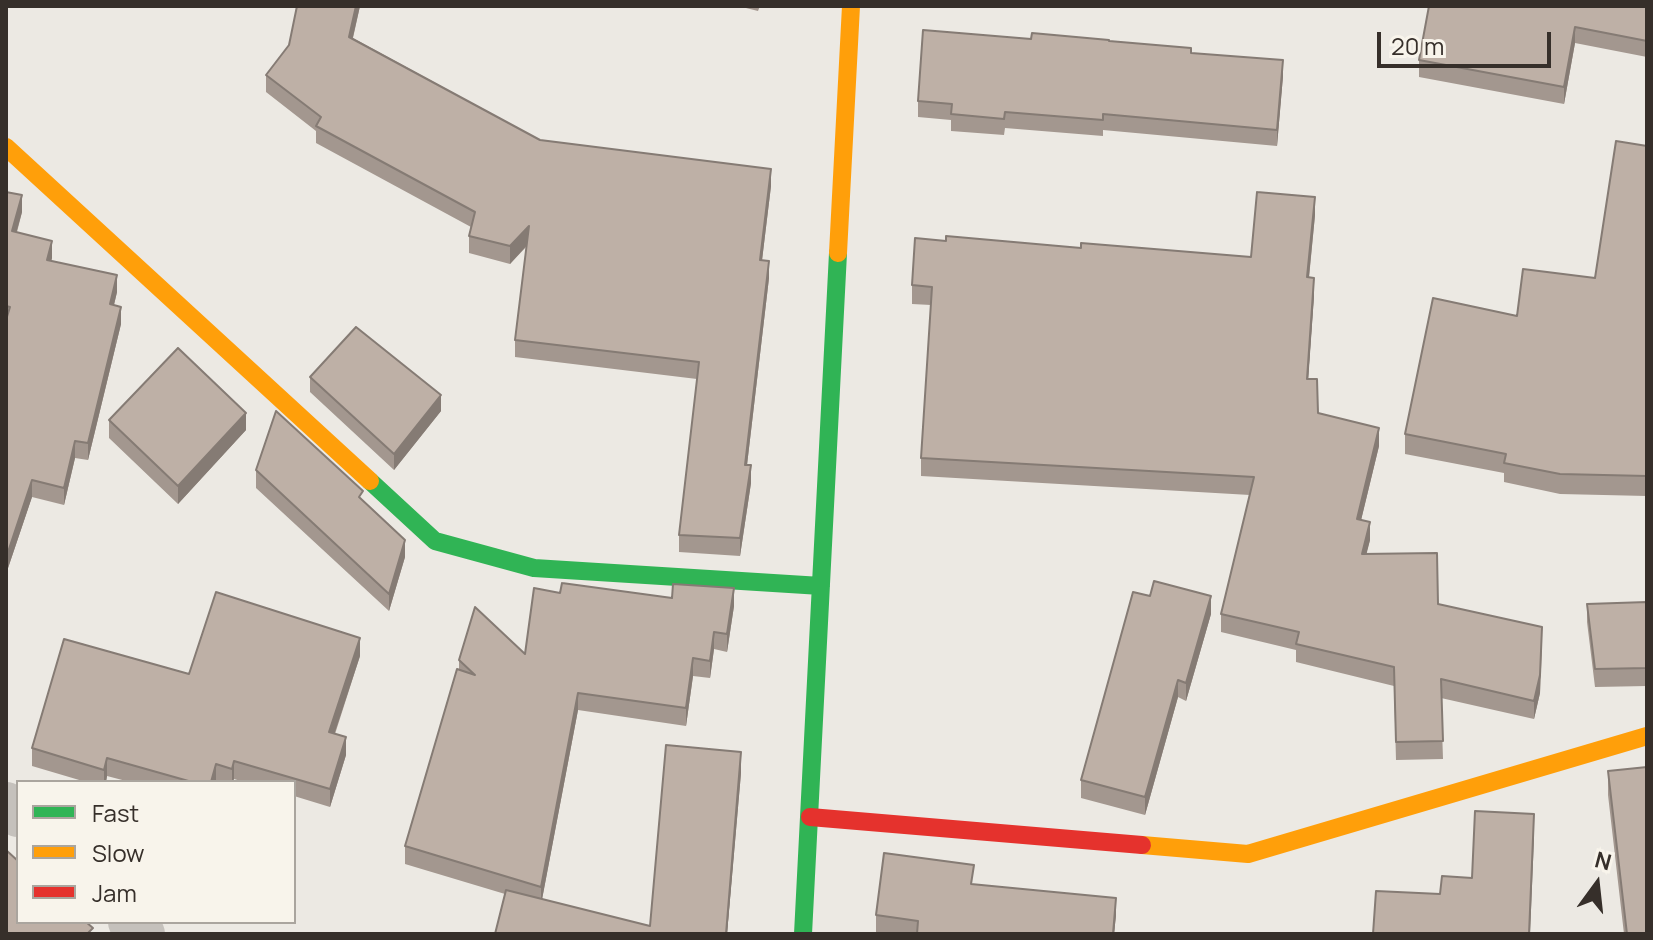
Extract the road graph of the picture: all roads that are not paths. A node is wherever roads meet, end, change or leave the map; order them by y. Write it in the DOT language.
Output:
graph roads {
  1 [pos="851,6"];
  2 [pos="6,147"];
  3 [pos="821,586"];
  4 [pos="1647,736"];
  5 [pos="810,817"];
  6 [pos="803,934"];
  1 -- 3 [label="street"];
  2 -- 3 [label="street"];
  3 -- 5 [label="street"];
  4 -- 5 [label="street"];
  5 -- 6 [label="street"];
}
